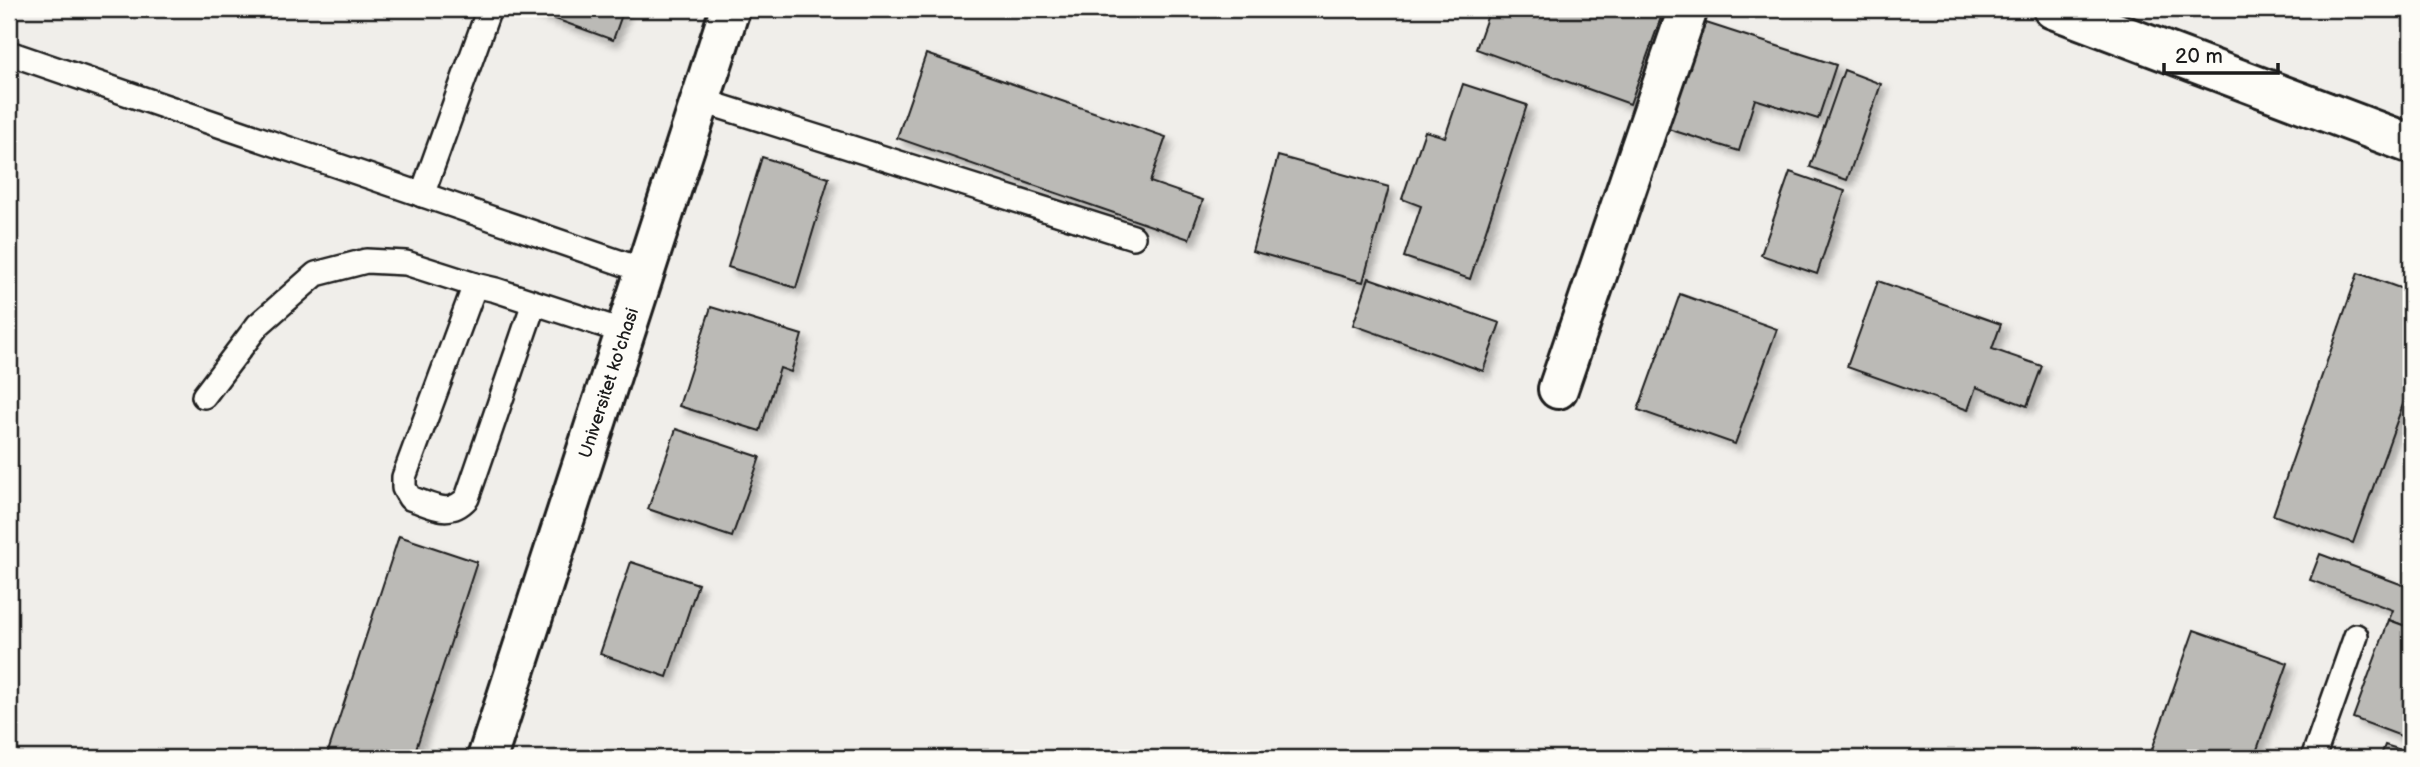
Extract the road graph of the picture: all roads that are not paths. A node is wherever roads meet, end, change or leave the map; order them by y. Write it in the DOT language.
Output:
graph roads {
  1 [pos="489,9"];
  2 [pos="730,9"];
  3 [pos="1688,9"];
  4 [pos="2053,9"];
  5 [pos="9,53"];
  6 [pos="700,100"];
  7 [pos="2411,144"];
  8 [pos="422,195"];
  9 [pos="1133,237"];
  10 [pos="645,271"];
  11 [pos="475,285"];
  12 [pos="534,303"];
  13 [pos="625,332"];
  14 [pos="1558,389"];
  15 [pos="204,396"];
  16 [pos="2356,636"];
  17 [pos="487,758"];
  18 [pos="2314,758"];
  1 -- 8 [label="lane"];
  2 -- 6 [label="main road, Universitet ko'chasi"];
  3 -- 14 [label="main road"];
  4 -- 7 [label="main road"];
  5 -- 8 [label="lane"];
  6 -- 9 [label="lane"];
  6 -- 10 [label="main road, Universitet ko'chasi"];
  8 -- 10 [label="lane"];
  10 -- 13 [label="main road, Universitet ko'chasi"];
  11 -- 12 [label="lane"];
  11 -- 12 [label="lane"];
  11 -- 15 [label="lane"];
  12 -- 13 [label="lane"];
  13 -- 17 [label="main road, Universitet ko'chasi"];
  16 -- 18 [label="lane"];
}
